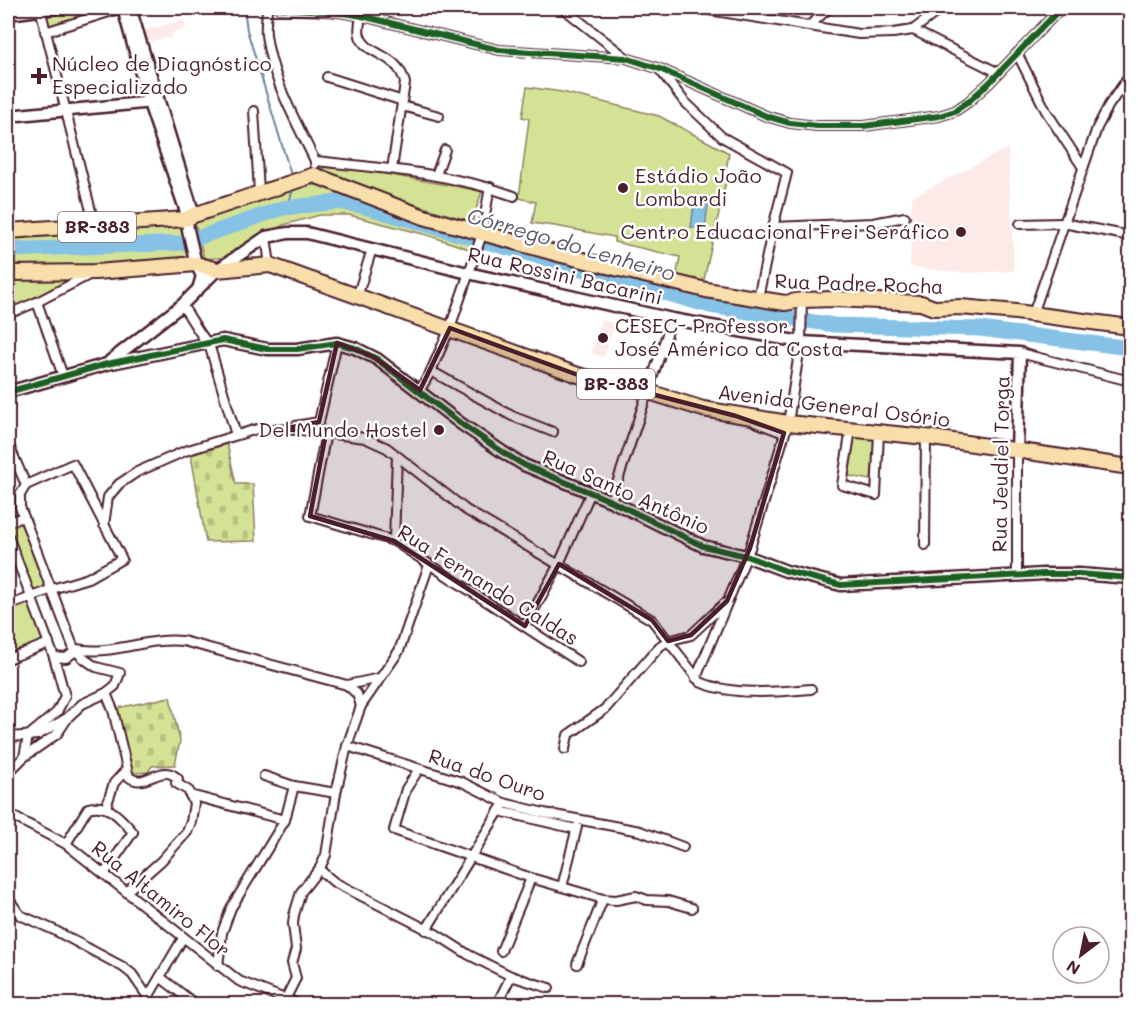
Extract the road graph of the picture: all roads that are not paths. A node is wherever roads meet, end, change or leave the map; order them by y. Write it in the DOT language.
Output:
graph roads {
  1 [pos="55,8"];
  2 [pos="122,8"];
  3 [pos="130,8"];
  4 [pos="267,8"];
  5 [pos="279,8"];
  6 [pos="563,8"];
  7 [pos="696,8"];
  8 [pos="829,8"];
  9 [pos="942,8"];
  10 [pos="1061,8"];
  11 [pos="40,9"];
  12 [pos="715,9"];
  13 [pos="362,12"];
  14 [pos="8,14"];
  15 [pos="810,25"];
  16 [pos="913,30"];
  17 [pos="45,32"];
  18 [pos="1017,53"];
  19 [pos="626,58"];
  20 [pos="660,69"];
  21 [pos="999,73"];
  22 [pos="1131,75"];
  23 [pos="327,77"];
  24 [pos="154,102"];
  25 [pos="403,104"];
  26 [pos="66,110"];
  27 [pos="254,111"];
  28 [pos="8,116"];
  29 [pos="439,116"];
  30 [pos="445,150"];
  31 [pos="315,161"];
  32 [pos="1082,166"];
  33 [pos="392,169"];
  34 [pos="436,175"];
  35 [pos="309,177"];
  36 [pos="490,187"];
  37 [pos="259,192"];
  38 [pos="514,196"];
  39 [pos="905,217"];
  40 [pos="189,221"];
  41 [pos="1063,223"];
  42 [pos="1020,224"];
  43 [pos="95,227"];
  44 [pos="773,227"];
  45 [pos="8,231"];
  46 [pos="481,235"];
  47 [pos="1131,236"];
  48 [pos="266,237"];
  49 [pos="372,249"];
  50 [pos="196,264"];
  51 [pos="270,264"];
  52 [pos="217,270"];
  53 [pos="96,272"];
  54 [pos="8,273"];
  55 [pos="468,273"];
  56 [pos="200,286"];
  57 [pos="357,297"];
  58 [pos="758,298"];
  59 [pos="37,302"];
  60 [pos="182,305"];
  61 [pos="802,306"];
  62 [pos="8,314"];
  63 [pos="1032,314"];
  64 [pos="672,319"];
  65 [pos="1131,327"];
  66 [pos="450,328"];
  67 [pos="801,341"];
  68 [pos="337,343"];
  69 [pos="209,344"];
  70 [pos="1020,353"];
  71 [pos="107,364"];
  72 [pos="431,372"];
  73 [pos="63,376"];
  74 [pos="1131,381"];
  75 [pos="420,390"];
  76 [pos="8,392"];
  77 [pos="649,392"];
  78 [pos="786,428"];
  79 [pos="282,429"];
  80 [pos="851,429"];
  81 [pos="554,432"];
  82 [pos="326,433"];
  83 [pos="879,433"];
  84 [pos="236,435"];
  85 [pos="926,437"];
  86 [pos="8,443"];
  87 [pos="1017,450"];
  88 [pos="397,456"];
  89 [pos="1131,466"];
  90 [pos="26,485"];
  91 [pos="591,492"];
  92 [pos="611,501"];
  93 [pos="24,517"];
  94 [pos="8,522"];
  95 [pos="104,525"];
  96 [pos="8,536"];
  97 [pos="394,541"];
  98 [pos="925,545"];
  99 [pos="746,556"];
  100 [pos="558,564"];
  101 [pos="429,565"];
  102 [pos="1017,575"];
  103 [pos="1131,578"];
  104 [pos="52,589"];
  105 [pos="31,597"];
  106 [pos="727,601"];
  107 [pos="8,606"];
  108 [pos="525,626"];
  109 [pos="668,641"];
  110 [pos="48,643"];
  111 [pos="74,649"];
  112 [pos="8,657"];
  113 [pos="54,657"];
  114 [pos="579,662"];
  115 [pos="380,678"];
  116 [pos="696,678"];
  117 [pos="347,686"];
  118 [pos="811,689"];
  119 [pos="106,693"];
  120 [pos="361,706"];
  121 [pos="68,718"];
  122 [pos="27,736"];
  123 [pos="8,738"];
  124 [pos="347,746"];
  125 [pos="565,749"];
  126 [pos="24,757"];
  127 [pos="418,769"];
  128 [pos="126,770"];
  129 [pos="8,773"];
  130 [pos="264,776"];
  131 [pos="294,786"];
  132 [pos="336,793"];
  133 [pos="190,795"];
  134 [pos="504,803"];
  135 [pos="106,807"];
  136 [pos="8,811"];
  137 [pos="498,811"];
  138 [pos="285,820"];
  139 [pos="579,820"];
  140 [pos="576,830"];
  141 [pos="66,844"];
  142 [pos="683,847"];
  143 [pos="471,857"];
  144 [pos="320,868"];
  145 [pos="104,874"];
  146 [pos="531,878"];
  147 [pos="562,887"];
  148 [pos="127,891"];
  149 [pos="8,898"];
  150 [pos="603,899"];
  151 [pos="692,908"];
  152 [pos="426,930"];
  153 [pos="183,938"];
  154 [pos="501,951"];
  155 [pos="577,964"];
  156 [pos="218,966"];
  157 [pos="511,976"];
  158 [pos="160,977"];
  159 [pos="549,988"];
  160 [pos="146,1001"];
  161 [pos="284,1003"];
  162 [pos="195,1005"];
  163 [pos="298,1005"];
  164 [pos="497,1005"];
  1 -- 11 [label="main road"];
  2 -- 17 [label="street"];
  2 -- 24 [label="main road"];
  3 -- 24 [label="main road"];
  4 -- 31 [label="street"];
  5 -- 13 [label="street"];
  6 -- 19 [label="street"];
  7 -- 12 [label="street"];
  8 -- 15 [label="street"];
  9 -- 16 [label="street"];
  10 -- 18 [label="street"];
  11 -- 14 [label="main road"];
  11 -- 17 [label="street"];
  12 -- 15 [label="street"];
  13 -- 19 [label="street"];
  13 -- 25 [label="street"];
  15 -- 16 [label="street"];
  16 -- 21 [label="street"];
  17 -- 26 [label="street"];
  18 -- 21 [label="street"];
  18 -- 32 [label="street"];
  19 -- 20 [label="street"];
  20 -- 21 [label="street"];
  20 -- 44 [label="street"];
  22 -- 32 [label="street"];
  23 -- 25 [label="street"];
  24 -- 26 [label="main road"];
  24 -- 40 [label="main road"];
  25 -- 29 [label="street"];
  25 -- 33 [label="street"];
  26 -- 28 [label="main road"];
  26 -- 43 [label="street"];
  27 -- 37 [label="street"];
  30 -- 34 [label="street"];
  31 -- 33 [label="street"];
  31 -- 35 [label="street"];
  32 -- 41 [label="street"];
  33 -- 34 [label="street"];
  34 -- 36 [label="street"];
  35 -- 37 [label="highway, BR-383"];
  35 -- 46 [label="highway, Rua Padre Rocha"];
  36 -- 38 [label="street"];
  36 -- 46 [label="street"];
  37 -- 40 [label="highway, BR-383"];
  39 -- 44 [label="street"];
  40 -- 43 [label="highway, BR-383"];
  40 -- 50 [label="main road"];
  41 -- 42 [label="street"];
  41 -- 47 [label="street"];
  41 -- 63 [label="street"];
  43 -- 45 [label="highway, BR-383"];
  44 -- 58 [label="street"];
  46 -- 55 [label="street"];
  46 -- 58 [label="highway, Rua Padre Rocha"];
  48 -- 49 [label="main road, Rua Rossini Bacarini"];
  48 -- 51 [label="street"];
  48 -- 52 [label="main road, Rua Rossini Bacarini"];
  49 -- 55 [label="main road, Rua Rossini Bacarini"];
  49 -- 57 [label="street"];
  50 -- 52 [label="highway, Avenida General Osório / BR-383"];
  50 -- 53 [label="highway, BR-383"];
  50 -- 56 [label="main road"];
  51 -- 52 [label="highway, Avenida General Osório / BR-383"];
  51 -- 57 [label="highway, Avenida General Osório / BR-383"];
  52 -- 56 [label="main road, Rua Rossini Bacarini"];
  53 -- 54 [label="highway, BR-383"];
  53 -- 59 [label="street"];
  55 -- 64 [label="main road, Rua Rossini Bacarini"];
  55 -- 66 [label="street"];
  56 -- 60 [label="main road, Rua Rossini Bacarini"];
  57 -- 66 [label="highway, Avenida General Osório / BR-383"];
  58 -- 61 [label="highway, Rua Padre Rocha"];
  59 -- 62 [label="street"];
  59 -- 73 [label="street"];
  60 -- 69 [label="street"];
  60 -- 71 [label="main road, Rua Rossini Bacarini"];
  61 -- 63 [label="highway, Rua Padre Rocha"];
  61 -- 67 [label="street"];
  63 -- 65 [label="highway, Rua Padre Rocha"];
  64 -- 67 [label="main road, Rua Rossini Bacarini"];
  64 -- 77 [label="street"];
  66 -- 72 [label="street"];
  66 -- 77 [label="highway, Avenida General Osório / BR-383"];
  67 -- 70 [label="main road, Rua Rossini Bacarini"];
  67 -- 78 [label="street"];
  68 -- 69 [label="main road, Rua Santo Antônio"];
  68 -- 75 [label="main road, Rua Santo Antônio"];
  68 -- 79 [label="street"];
  69 -- 71 [label="main road, Rua Santo Antônio"];
  69 -- 84 [label="street"];
  70 -- 74 [label="street, Rua Rossini Bacarini"];
  70 -- 87 [label="main road, Rua Jeudiel Torga"];
  71 -- 73 [label="main road, Rua Santo Antônio"];
  72 -- 75 [label="street"];
  72 -- 81 [label="street"];
  73 -- 76 [label="main road, Rua Santo Antônio"];
  75 -- 91 [label="main road, Rua Santo Antônio"];
  77 -- 78 [label="highway, Avenida General Osório / BR-383"];
  77 -- 92 [label="street"];
  78 -- 80 [label="highway, Avenida General Osório / BR-383"];
  78 -- 99 [label="street"];
  79 -- 82 [label="street"];
  79 -- 84 [label="street"];
  80 -- 83 [label="highway, Avenida General Osório / BR-383"];
  80 -- 83 [label="street"];
  82 -- 88 [label="street"];
  82 -- 97 [label="street, Rua Fernando Caldas"];
  83 -- 85 [label="highway, Avenida General Osório / BR-383"];
  84 -- 95 [label="street"];
  85 -- 87 [label="highway, Avenida General Osório / BR-383"];
  85 -- 98 [label="street"];
  86 -- 90 [label="street"];
  87 -- 89 [label="highway, Avenida General Osório / BR-383"];
  87 -- 102 [label="street, Rua Jeudiel Torga"];
  88 -- 97 [label="street"];
  88 -- 100 [label="street"];
  90 -- 93 [label="street"];
  90 -- 95 [label="street"];
  91 -- 92 [label="main road, Rua Santo Antônio"];
  91 -- 100 [label="street"];
  92 -- 99 [label="main road, Rua Santo Antônio"];
  93 -- 94 [label="street"];
  93 -- 104 [label="street"];
  95 -- 104 [label="street"];
  96 -- 105 [label="street"];
  97 -- 101 [label="street, Rua Fernando Caldas"];
  99 -- 102 [label="main road, Rua Santo Antônio"];
  99 -- 106 [label="street"];
  100 -- 108 [label="street"];
  100 -- 109 [label="street"];
  101 -- 108 [label="street, Rua Fernando Caldas"];
  101 -- 115 [label="street"];
  102 -- 103 [label="main road, Rua Santo Antônio"];
  104 -- 105 [label="street"];
  104 -- 111 [label="street"];
  105 -- 107 [label="street"];
  105 -- 110 [label="street"];
  106 -- 109 [label="street"];
  106 -- 116 [label="street"];
  108 -- 114 [label="street, Rua Fernando Caldas"];
  109 -- 116 [label="street"];
  109 -- 125 [label="street"];
  110 -- 112 [label="street"];
  110 -- 113 [label="street"];
  111 -- 113 [label="street"];
  111 -- 117 [label="street"];
  111 -- 119 [label="street"];
  113 -- 122 [label="street"];
  115 -- 117 [label="street"];
  115 -- 120 [label="street"];
  116 -- 118 [label="street"];
  117 -- 120 [label="street"];
  119 -- 121 [label="street"];
  119 -- 128 [label="street"];
  120 -- 124 [label="street"];
  121 -- 122 [label="street"];
  121 -- 126 [label="street"];
  122 -- 123 [label="street"];
  122 -- 126 [label="street"];
  124 -- 127 [label="street, Rua do Ouro"];
  124 -- 132 [label="street"];
  126 -- 129 [label="street"];
  127 -- 134 [label="street, Rua do Ouro"];
  127 -- 143 [label="street"];
  128 -- 133 [label="street"];
  128 -- 135 [label="street"];
  130 -- 131 [label="street"];
  131 -- 132 [label="street"];
  131 -- 138 [label="street"];
  132 -- 144 [label="street"];
  133 -- 138 [label="street"];
  133 -- 148 [label="street"];
  134 -- 137 [label="street"];
  134 -- 139 [label="street, Rua do Ouro"];
  135 -- 141 [label="street"];
  135 -- 145 [label="street"];
  136 -- 141 [label="street, Rua Altamiro Flor"];
  137 -- 140 [label="street"];
  137 -- 143 [label="street"];
  138 -- 156 [label="street"];
  139 -- 140 [label="street"];
  139 -- 142 [label="street, Rua do Ouro"];
  140 -- 147 [label="street"];
  141 -- 145 [label="street, Rua Altamiro Flor"];
  143 -- 146 [label="street"];
  143 -- 152 [label="street"];
  144 -- 152 [label="street"];
  144 -- 161 [label="street"];
  145 -- 148 [label="street, Rua Altamiro Flor"];
  146 -- 147 [label="street"];
  146 -- 154 [label="street"];
  147 -- 150 [label="street"];
  148 -- 153 [label="street, Rua Altamiro Flor"];
  149 -- 160 [label="street"];
  150 -- 151 [label="street"];
  150 -- 155 [label="street"];
  152 -- 157 [label="street"];
  153 -- 156 [label="street, Rua Altamiro Flor"];
  153 -- 158 [label="street"];
  156 -- 161 [label="street, Rua Altamiro Flor"];
  157 -- 159 [label="street"];
  157 -- 164 [label="street"];
  158 -- 160 [label="street"];
  158 -- 162 [label="street"];
  161 -- 163 [label="street, Rua Altamiro Flor"];
}
